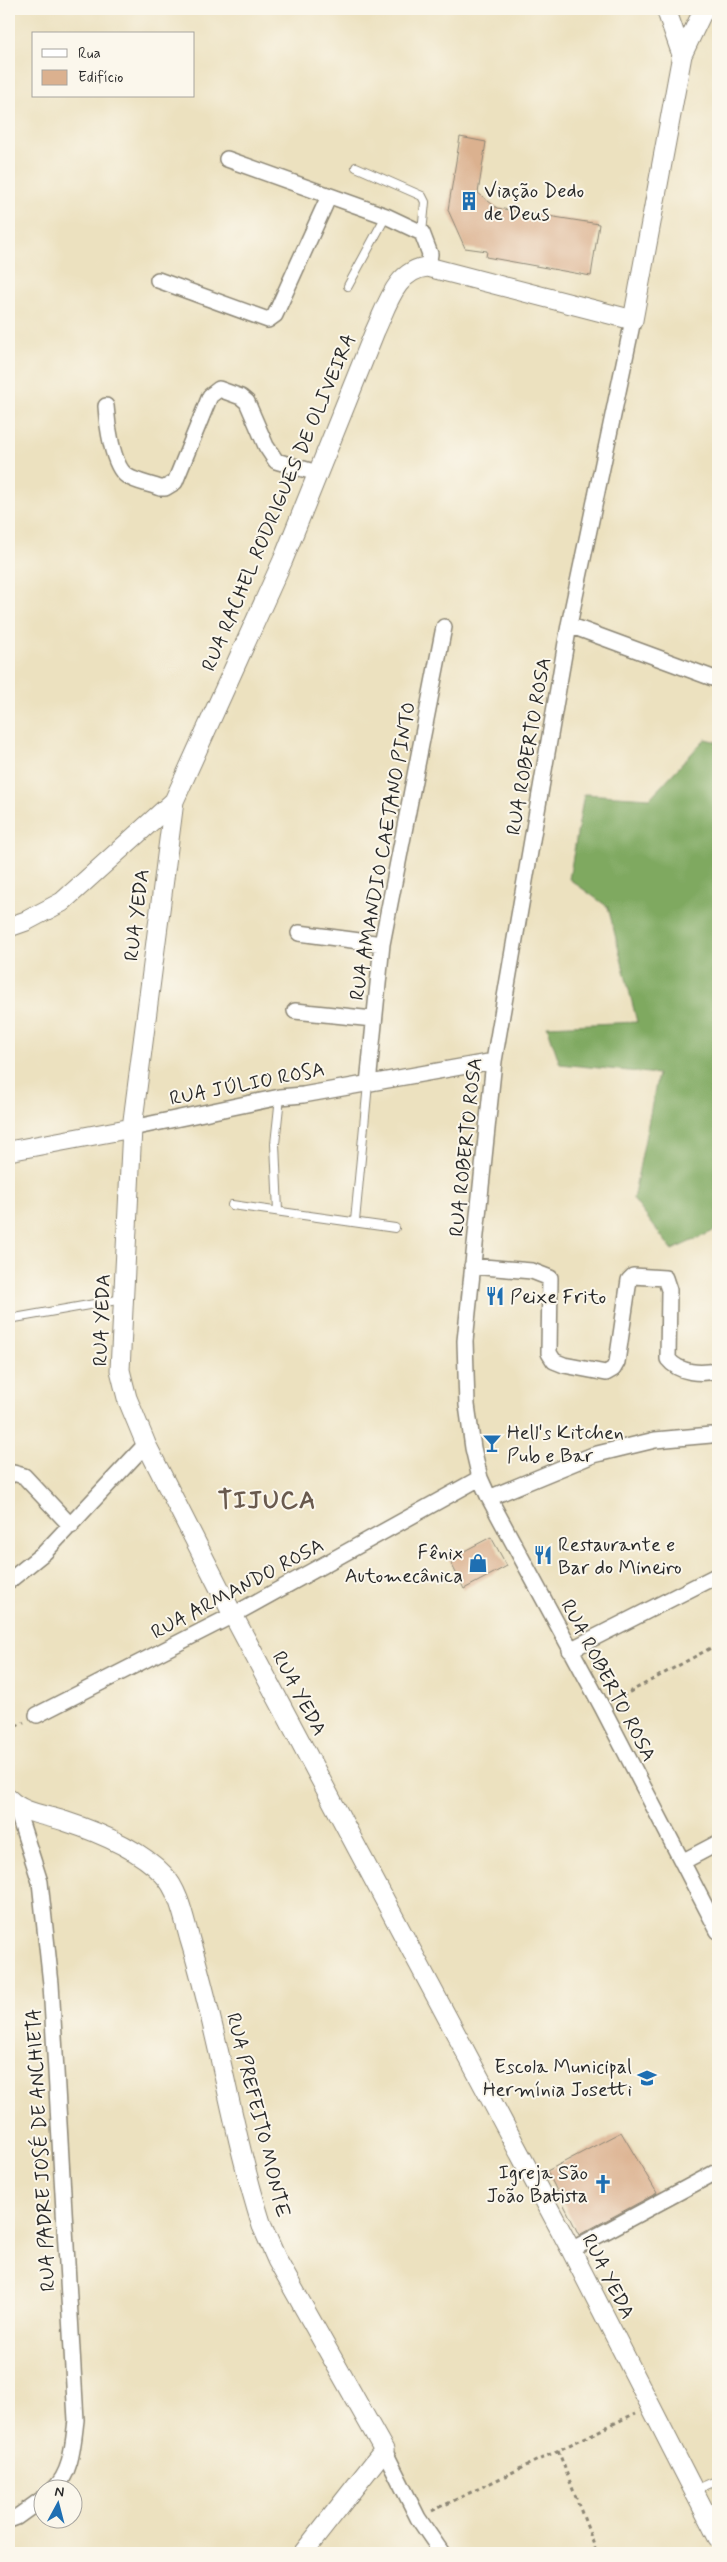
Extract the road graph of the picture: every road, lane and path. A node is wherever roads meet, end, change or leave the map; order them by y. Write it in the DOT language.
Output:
graph roads {
  1 [pos="666,9"];
  2 [pos="704,9"];
  3 [pos="682,55"];
  4 [pos="228,159"];
  5 [pos="356,167"];
  6 [pos="329,196"];
  7 [pos="386,216"];
  8 [pos="422,233"];
  9 [pos="428,267"];
  10 [pos="158,280"];
  11 [pos="348,286"];
  12 [pos="633,320"];
  13 [pos="106,406"];
  14 [pos="317,473"];
  15 [pos="569,625"];
  16 [pos="444,627"];
  17 [pos="718,680"];
  18 [pos="174,801"];
  19 [pos="9,927"];
  20 [pos="299,933"];
  21 [pos="382,944"];
  22 [pos="294,1011"];
  23 [pos="372,1018"];
  24 [pos="494,1061"];
  25 [pos="368,1084"];
  26 [pos="280,1097"];
  27 [pos="132,1128"];
  28 [pos="9,1151"];
  29 [pos="232,1205"];
  30 [pos="278,1211"];
  31 [pos="355,1221"];
  32 [pos="395,1228"];
  33 [pos="472,1266"];
  34 [pos="123,1299"];
  35 [pos="9,1319"];
  36 [pos="718,1370"];
  37 [pos="711,1435"];
  38 [pos="146,1444"];
  39 [pos="9,1476"];
  40 [pos="480,1478"];
  41 [pos="489,1498"];
  42 [pos="71,1526"];
  43 [pos="718,1576"];
  44 [pos="9,1581"];
  45 [pos="233,1615"];
  46 [pos="718,1644"];
  47 [pos="570,1650"];
  48 [pos="602,1707"];
  49 [pos="37,1715"];
  50 [pos="12,1803"];
  51 [pos="718,1843"];
  52 [pos="682,1862"];
  53 [pos="718,1931"];
  54 [pos="718,2171"];
  55 [pos="570,2250"];
  56 [pos="650,2406"];
  57 [pos="384,2450"];
  58 [pos="558,2450"];
  59 [pos="63,2480"];
  60 [pos="718,2480"];
  61 [pos="695,2490"];
  62 [pos="32,2506"];
  63 [pos="418,2518"];
  64 [pos="9,2520"];
  65 [pos="718,2538"];
  66 [pos="303,2553"];
  67 [pos="442,2553"];
  68 [pos="597,2553"];
  1 -- 3 [label="street"];
  2 -- 3 [label="street"];
  3 -- 12 [label="street"];
  4 -- 6 [label="street"];
  5 -- 8 [label="lane"];
  6 -- 7 [label="street"];
  6 -- 10 [label="street"];
  7 -- 8 [label="street"];
  7 -- 11 [label="lane"];
  8 -- 9 [label="street"];
  9 -- 12 [label="street"];
  9 -- 14 [label="street, RUA RACHEL RODRIGUES DE OLIVEIRA"];
  12 -- 15 [label="street, RUA ROBERTO ROSA"];
  13 -- 14 [label="street"];
  14 -- 18 [label="street, RUA RACHEL RODRIGUES DE OLIVEIRA"];
  15 -- 17 [label="street"];
  15 -- 24 [label="street, RUA ROBERTO ROSA"];
  16 -- 21 [label="street, RUA AMANDIO CAETANO PINTO"];
  18 -- 19 [label="street, RUA RACHEL RODRIGUES DE OLIVEIRA"];
  18 -- 27 [label="street, RUA YEDA"];
  20 -- 21 [label="street"];
  21 -- 23 [label="street, RUA AMANDIO CAETANO PINTO"];
  22 -- 23 [label="street"];
  23 -- 25 [label="street, RUA AMANDIO CAETANO PINTO"];
  24 -- 25 [label="street, RUA JÚLIO ROSA"];
  24 -- 33 [label="street, RUA ROBERTO ROSA"];
  25 -- 26 [label="street, RUA JÚLIO ROSA"];
  25 -- 31 [label="lane"];
  26 -- 27 [label="street, RUA JÚLIO ROSA"];
  26 -- 30 [label="lane"];
  27 -- 28 [label="street, RUA JÚLIO ROSA"];
  27 -- 34 [label="street, RUA YEDA"];
  29 -- 30 [label="lane"];
  30 -- 31 [label="lane"];
  31 -- 32 [label="lane"];
  33 -- 36 [label="street"];
  33 -- 40 [label="street, RUA ROBERTO ROSA"];
  34 -- 35 [label="lane"];
  34 -- 38 [label="street, RUA YEDA"];
  37 -- 41 [label="street"];
  38 -- 42 [label="street"];
  38 -- 45 [label="street, RUA YEDA"];
  39 -- 42 [label="street"];
  40 -- 41 [label="street, RUA ROBERTO ROSA"];
  40 -- 45 [label="street, RUA ARMANDO ROSA"];
  41 -- 47 [label="street, RUA ROBERTO ROSA"];
  42 -- 44 [label="street"];
  43 -- 47 [label="street"];
  45 -- 49 [label="street, RUA ARMANDO ROSA"];
  45 -- 55 [label="street, RUA YEDA"];
  46 -- 48 [label="path"];
  47 -- 48 [label="street, RUA ROBERTO ROSA"];
  48 -- 52 [label="street, RUA ROBERTO ROSA"];
  50 -- 57 [label="street, RUA PREFEITO MONTE"];
  50 -- 59 [label="street, RUA PADRE JOSÉ DE ANCHIETA"];
  51 -- 52 [label="street"];
  52 -- 53 [label="street, RUA ROBERTO ROSA"];
  54 -- 55 [label="street"];
  55 -- 56 [label="street, RUA YEDA"];
  56 -- 58 [label="path"];
  56 -- 61 [label="street, RUA YEDA"];
  57 -- 63 [label="street, RUA PREFEITO MONTE"];
  57 -- 66 [label="street"];
  58 -- 63 [label="path"];
  58 -- 68 [label="path"];
  60 -- 61 [label="lane"];
  61 -- 65 [label="street, RUA YEDA"];
  62 -- 64 [label="street"];
  63 -- 67 [label="street, RUA PREFEITO MONTE"];
}
